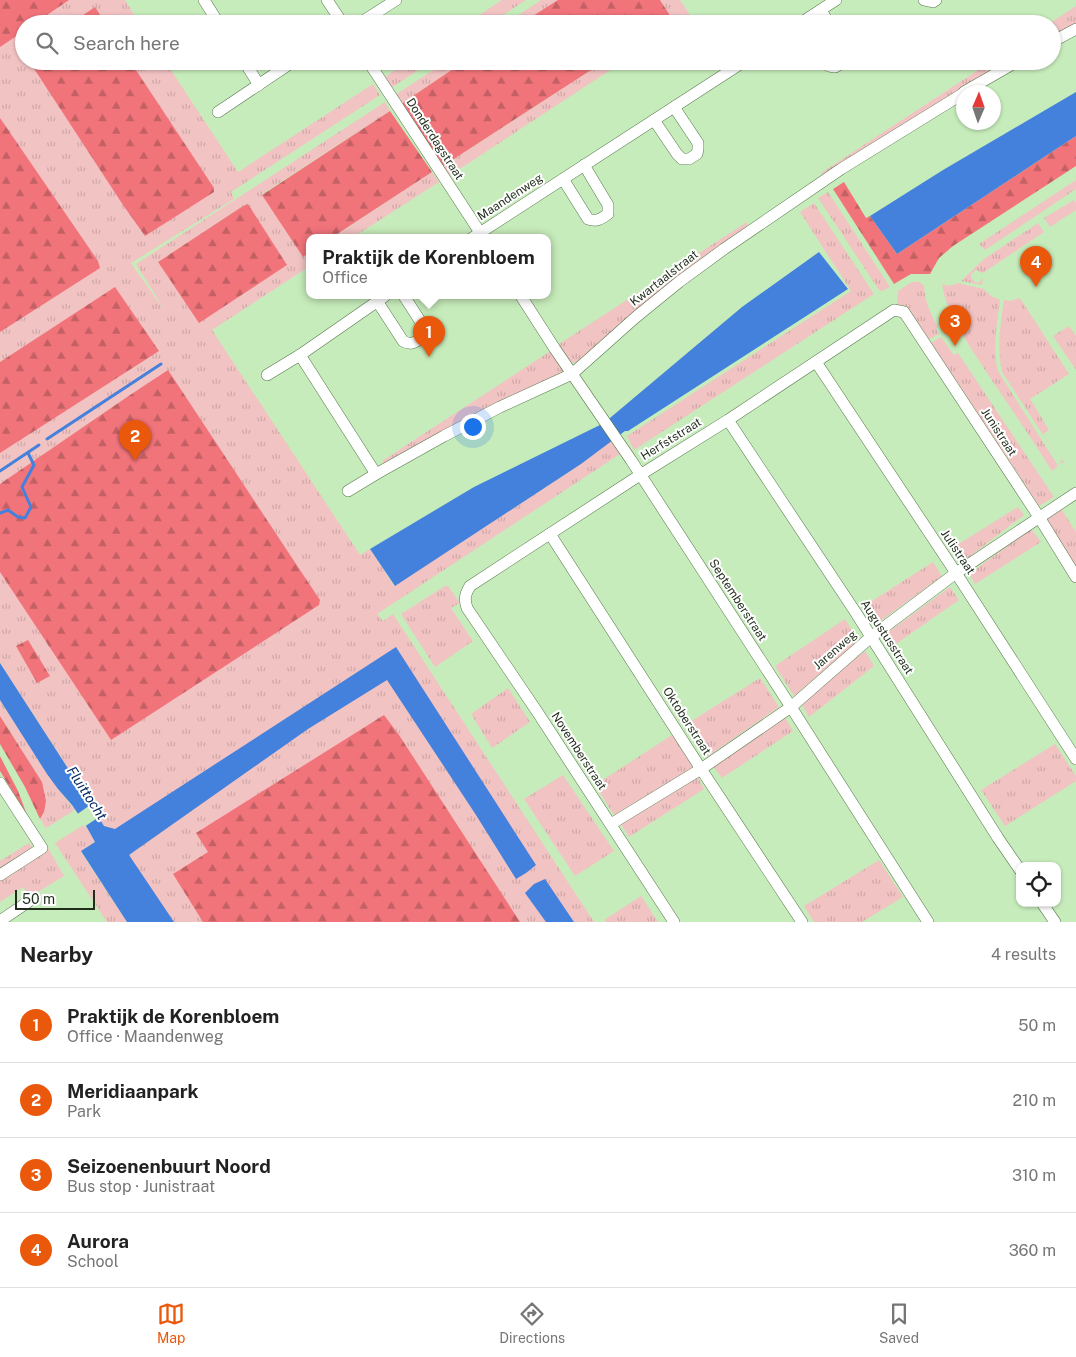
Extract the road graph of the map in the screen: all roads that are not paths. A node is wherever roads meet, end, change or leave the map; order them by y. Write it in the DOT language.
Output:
graph roads {
  1 [pos="204,0"];
  2 [pos="327,0"];
  3 [pos="396,0"];
  4 [pos="836,0"];
  5 [pos="924,0"];
  6 [pos="936,0"];
  7 [pos="820,10"];
  8 [pos="214,15"];
  9 [pos="337,15"];
  10 [pos="373,15"];
  11 [pos="812,15"];
  12 [pos="823,15"];
  13 [pos="1076,29"];
  14 [pos="1061,37"];
  15 [pos="250,70"];
  16 [pos="280,70"];
  17 [pos="374,70"];
  18 [pos="731,70"];
  19 [pos="1003,70"];
  20 [pos="259,84"];
  21 [pos="978,85"];
  22 [pos="956,98"];
  23 [pos="674,107"];
  24 [pos="218,112"];
  25 [pos="654,120"];
  26 [pos="584,165"];
  27 [pos="563,179"];
  28 [pos="478,234"];
  29 [pos="482,234"];
  30 [pos="380,299"];
  31 [pos="382,299"];
  32 [pos="406,299"];
  33 [pos="523,299"];
  34 [pos="894,310"];
  35 [pos="300,355"];
  36 [pos="816,362"];
  37 [pos="572,374"];
  38 [pos="266,375"];
  39 [pos="728,420"];
  40 [pos="376,474"];
  41 [pos="640,476"];
  42 [pos="348,491"];
  43 [pos="1076,493"];
  44 [pos="1039,517"];
  45 [pos="550,534"];
  46 [pos="956,573"];
  47 [pos="1076,577"];
  48 [pos="466,594"];
  49 [pos="871,637"];
  50 [pos="791,707"];
  51 [pos="1076,758"];
  52 [pos="701,769"];
  53 [pos="0,783"];
  54 [pos="611,824"];
  55 [pos="1016,864"];
  56 [pos="0,875"];
  57 [pos="28,902"];
  58 [pos="1045,907"];
  59 [pos="0,921"];
  60 [pos="674,922"];
  61 [pos="802,922"];
  62 [pos="928,922"];
  63 [pos="1055,922"];
  1 -- 8 [label="street"];
  2 -- 9 [label="street"];
  3 -- 10 [label="street"];
  4 -- 7 [label="street"];
  5 -- 6 [label="street"];
  7 -- 11 [label="street"];
  7 -- 12 [label="street"];
  13 -- 14 [label="street"];
  15 -- 20 [label="street"];
  16 -- 20 [label="street"];
  17 -- 28 [label="street, Donderdagstraat"];
  18 -- 23 [label="street, Maandenweg"];
  19 -- 21 [label="street, Kwartaalstraat"];
  20 -- 24 [label="street"];
  22 -- 37 [label="street, Kwartaalstraat"];
  23 -- 25 [label="street, Maandenweg"];
  23 -- 25 [label="street"];
  25 -- 26 [label="street, Maandenweg"];
  26 -- 27 [label="street, Maandenweg"];
  26 -- 27 [label="street, Maandenweg"];
  27 -- 29 [label="street, Maandenweg"];
  30 -- 35 [label="street"];
  31 -- 32 [label="street"];
  33 -- 37 [label="street, Septemberstraat"];
  34 -- 36 [label="street, Herfststraat"];
  34 -- 44 [label="street, Junistraat"];
  35 -- 38 [label="street"];
  35 -- 40 [label="street"];
  36 -- 39 [label="street, Herfststraat"];
  36 -- 46 [label="street, Julistraat"];
  37 -- 40 [label="street, Kwartaalstraat"];
  37 -- 41 [label="street, Septemberstraat"];
  39 -- 41 [label="street, Herfststraat"];
  39 -- 49 [label="street, Augustusstraat"];
  40 -- 42 [label="street, Kwartaalstraat"];
  41 -- 45 [label="street, Herfststraat"];
  41 -- 50 [label="street, Septemberstraat"];
  43 -- 44 [label="street, Jarenweg"];
  44 -- 46 [label="street, Jarenweg"];
  44 -- 47 [label="street, Junistraat"];
  45 -- 48 [label="street, Herfststraat"];
  45 -- 52 [label="street, Oktoberstraat"];
  46 -- 49 [label="street, Jarenweg"];
  46 -- 51 [label="street, Julistraat"];
  48 -- 54 [label="street, Novemberstraat"];
  49 -- 50 [label="street, Jarenweg"];
  49 -- 55 [label="street, Augustusstraat"];
  50 -- 52 [label="street, Jarenweg"];
  50 -- 62 [label="street, Septemberstraat"];
  52 -- 54 [label="street, Jarenweg"];
  52 -- 61 [label="street, Oktoberstraat"];
  53 -- 56 [label="street"];
  54 -- 60 [label="street, Novemberstraat"];
  57 -- 59 [label="street"];
  58 -- 63 [label="street"];
}
